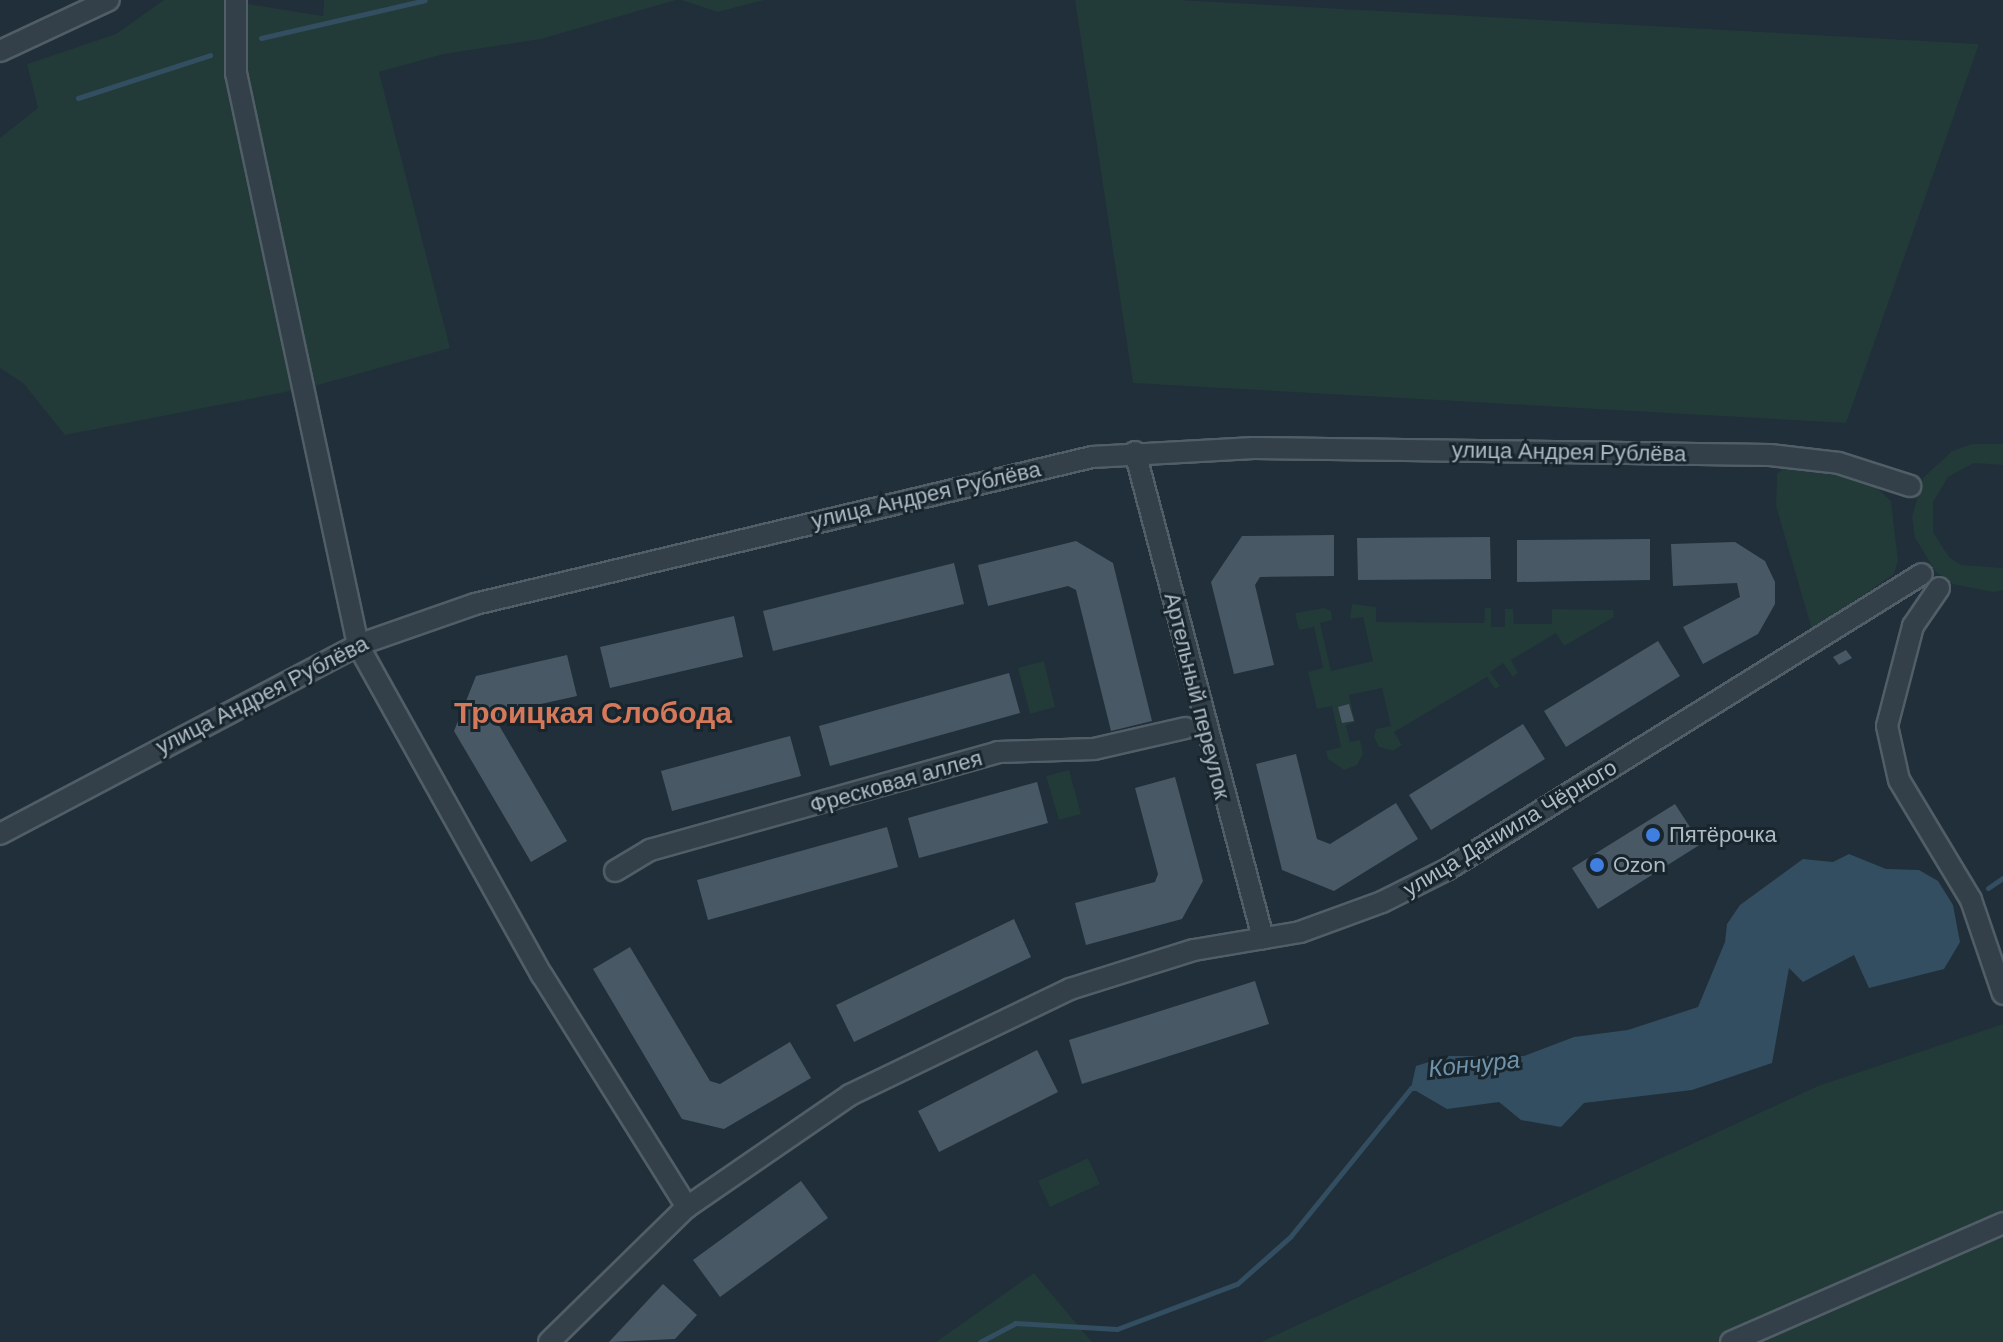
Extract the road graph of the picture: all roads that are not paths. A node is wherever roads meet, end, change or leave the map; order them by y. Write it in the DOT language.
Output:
graph roads {
  1 [pos="109,0"];
  2 [pos="236,0"];
  3 [pos="0,51"];
  4 [pos="1135,452"];
  5 [pos="1910,486"];
  6 [pos="1922,574"];
  7 [pos="1939,588"];
  8 [pos="358,645"];
  9 [pos="1186,728"];
  10 [pos="0,834"];
  11 [pos="615,871"];
  12 [pos="1263,938"];
  13 [pos="2003,994"];
  14 [pos="687,1207"];
  15 [pos="2003,1223"];
  16 [pos="549,1342"];
  17 [pos="1731,1342"];
  1 -- 3 [label="street"];
  2 -- 8 [label="street"];
  4 -- 5 [label="street, улица Андрея Рублёва"];
  4 -- 8 [label="street, улица Андрея Рублёва"];
  4 -- 12 [label="street, Артельный переулок"];
  6 -- 12 [label="street, улица Даниила Чёрного"];
  7 -- 13 [label="street"];
  8 -- 10 [label="street, улица Андрея Рублёва"];
  8 -- 14 [label="street"];
  9 -- 11 [label="street, Фресковая аллея"];
  12 -- 14 [label="street, улица Даниила Чёрного"];
  14 -- 16 [label="street, улица Даниила Чёрного"];
  15 -- 17 [label="street"];
}
